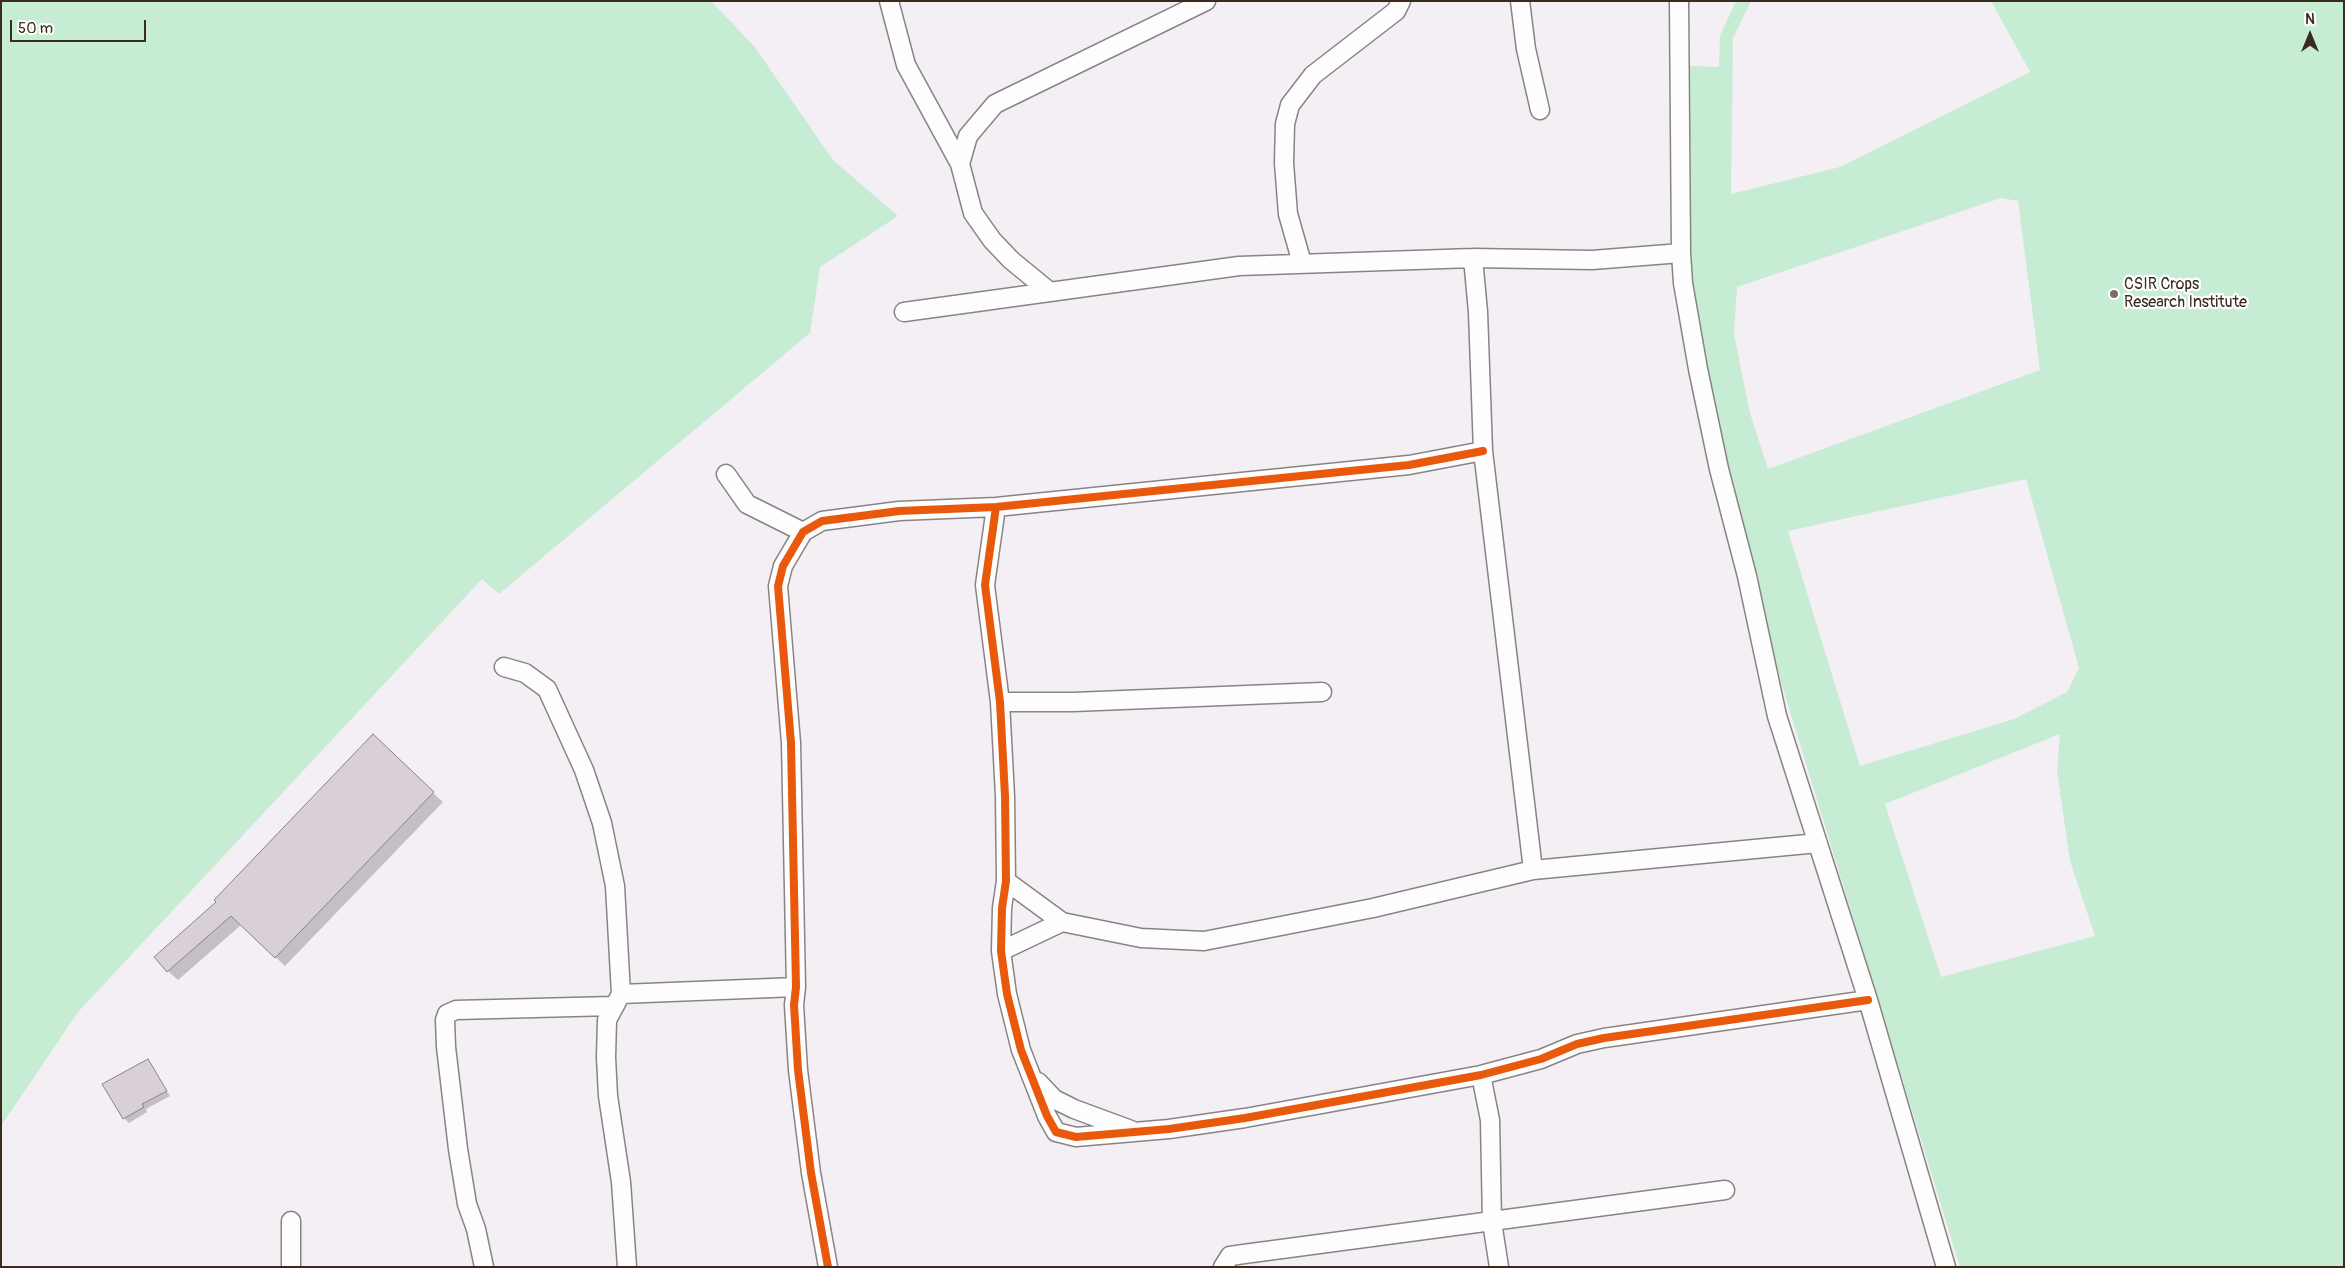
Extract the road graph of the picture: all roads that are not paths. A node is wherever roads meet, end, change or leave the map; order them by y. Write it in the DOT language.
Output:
graph roads {
  1 [pos="889,1"];
  2 [pos="1206,1"];
  3 [pos="1401,1"];
  4 [pos="1520,1"];
  5 [pos="1679,1"];
  6 [pos="1540,110"];
  7 [pos="960,164"];
  8 [pos="1681,253"];
  9 [pos="1473,258"];
  10 [pos="1302,263"];
  11 [pos="1050,292"];
  12 [pos="904,312"];
  13 [pos="1484,451"];
  14 [pos="726,474"];
  15 [pos="996,507"];
  16 [pos="804,532"];
  17 [pos="504,667"];
  18 [pos="1322,692"];
  19 [pos="1000,702"];
  20 [pos="1818,843"];
  21 [pos="1533,870"];
  22 [pos="1006,881"];
  23 [pos="1062,922"];
  24 [pos="1001,951"];
  25 [pos="796,987"];
  26 [pos="617,1000"];
  27 [pos="1868,1000"];
  28 [pos="1029,1073"];
  29 [pos="1481,1075"];
  30 [pos="1134,1132"];
  31 [pos="1725,1190"];
  32 [pos="291,1221"];
  33 [pos="1492,1222"];
  34 [pos="291,1267"];
  35 [pos="484,1267"];
  36 [pos="627,1267"];
  37 [pos="828,1267"];
  38 [pos="1223,1267"];
  39 [pos="1499,1267"];
  40 [pos="1946,1267"];
  1 -- 7 [label="street"];
  2 -- 7 [label="street"];
  3 -- 10 [label="street"];
  4 -- 6 [label="street"];
  5 -- 8 [label="street"];
  7 -- 11 [label="street"];
  8 -- 9 [label="street"];
  8 -- 20 [label="street"];
  9 -- 10 [label="street"];
  9 -- 13 [label="street"];
  10 -- 11 [label="street"];
  11 -- 12 [label="street"];
  13 -- 15 [label="street"];
  13 -- 21 [label="street"];
  14 -- 16 [label="street"];
  15 -- 16 [label="street"];
  15 -- 19 [label="street"];
  16 -- 25 [label="street"];
  17 -- 26 [label="street"];
  18 -- 19 [label="street"];
  19 -- 22 [label="street"];
  20 -- 21 [label="street"];
  20 -- 27 [label="street"];
  21 -- 23 [label="street"];
  22 -- 23 [label="street"];
  22 -- 24 [label="street"];
  23 -- 24 [label="street"];
  24 -- 28 [label="street"];
  25 -- 26 [label="street"];
  25 -- 37 [label="street"];
  26 -- 35 [label="street"];
  26 -- 36 [label="street"];
  27 -- 29 [label="street"];
  27 -- 40 [label="street"];
  28 -- 30 [label="street"];
  28 -- 30 [label="street"];
  29 -- 30 [label="street"];
  29 -- 33 [label="street"];
  31 -- 33 [label="street"];
  32 -- 34 [label="street"];
  33 -- 38 [label="street"];
  33 -- 39 [label="street"];
}
